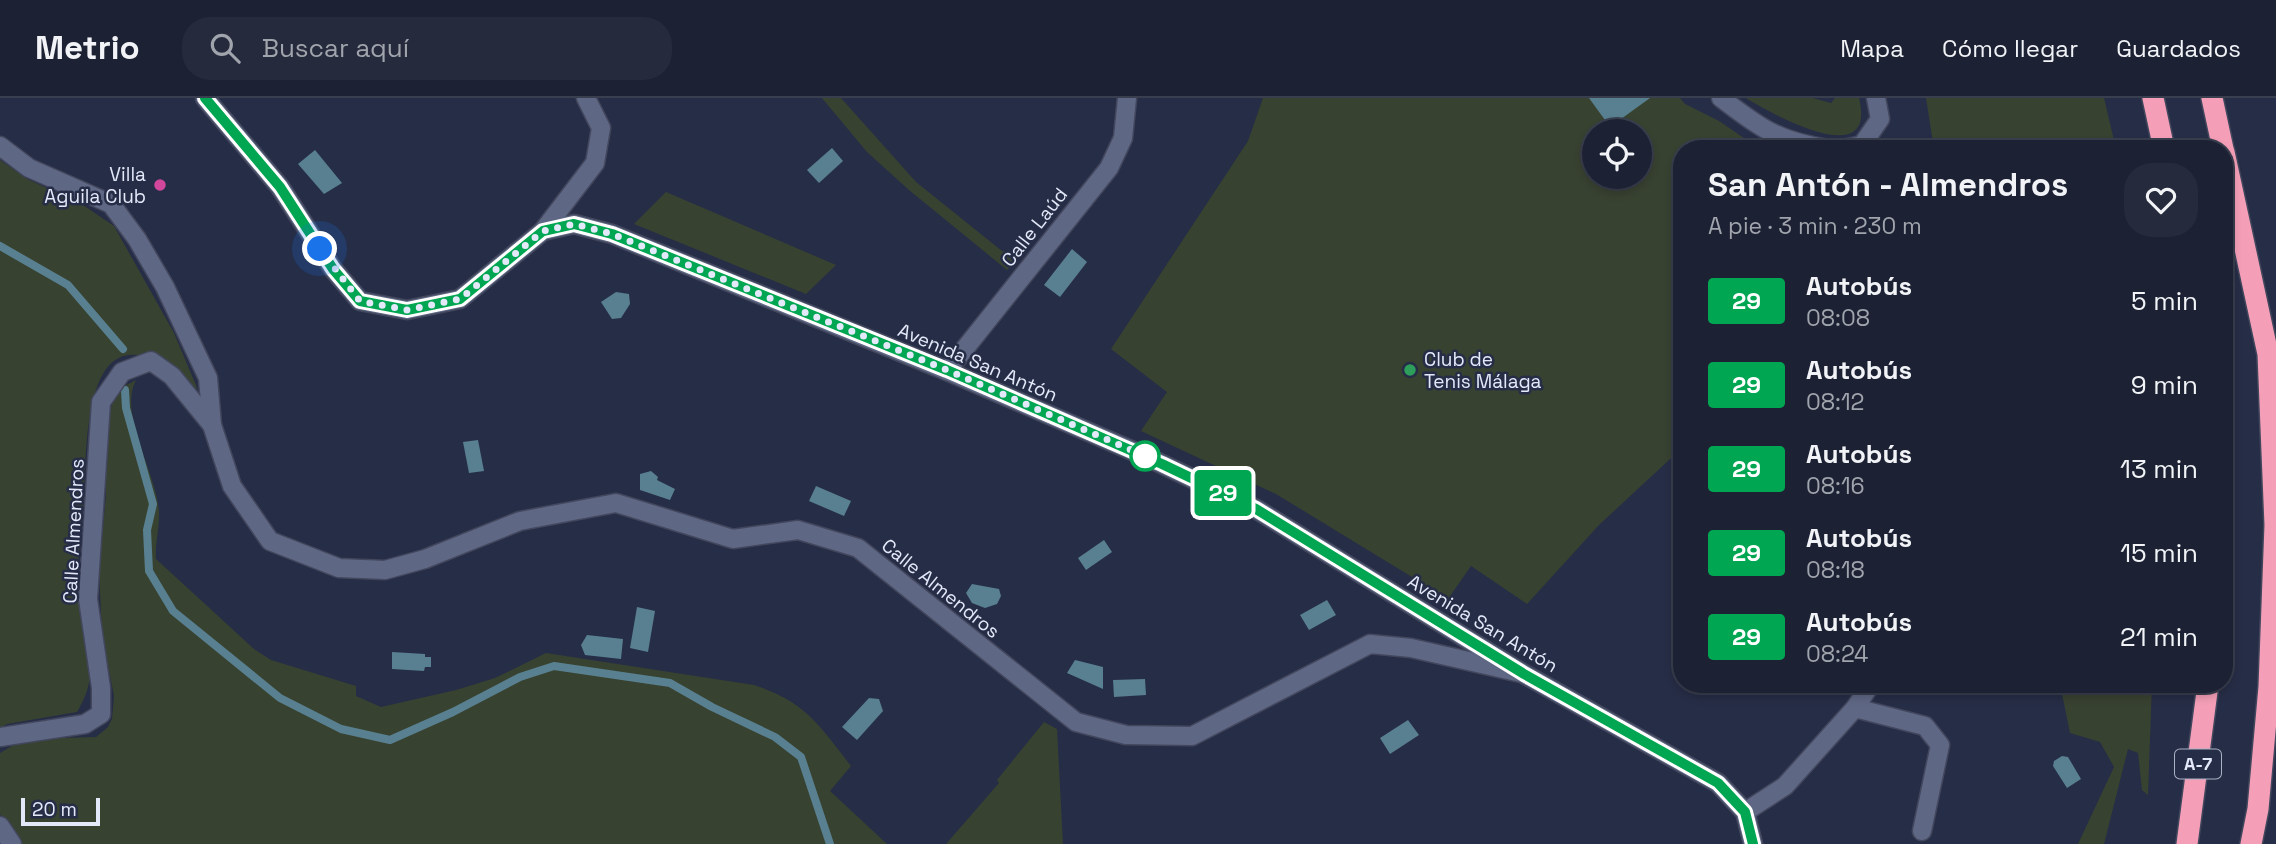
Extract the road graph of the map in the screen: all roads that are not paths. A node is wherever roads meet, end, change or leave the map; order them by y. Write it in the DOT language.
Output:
graph roads {
  1 [pos="205,98"];
  2 [pos="586,98"];
  3 [pos="1127,98"];
  4 [pos="1721,98"];
  5 [pos="1876,98"];
  6 [pos="2153,98"];
  7 [pos="2212,98"];
  8 [pos="1788,140"];
  9 [pos="1865,140"];
  10 [pos="2162,140"];
  11 [pos="2222,140"];
  12 [pos="0,146"];
  13 [pos="2233,193"];
  14 [pos="543,231"];
  15 [pos="947,370"];
  16 [pos="212,425"];
  17 [pos="1524,674"];
  18 [pos="1865,693"];
  19 [pos="2207,693"];
  20 [pos="1855,708"];
  21 [pos="0,737"];
  22 [pos="2258,809"];
  23 [pos="1745,812"];
  24 [pos="0,826"];
  25 [pos="1922,831"];
  26 [pos="12,844"];
  27 [pos="1753,844"];
  28 [pos="2187,844"];
  29 [pos="2251,844"];
  30 [pos="2256,844"];
  1 -- 14 [label="street, Avenida San Antón"];
  2 -- 14 [label="street"];
  3 -- 15 [label="street, Calle Laúd"];
  4 -- 8 [label="street"];
  5 -- 9 [label="street"];
  6 -- 10 [label="highway"];
  7 -- 11 [label="highway"];
  12 -- 16 [label="street, Calle Almendros"];
  13 -- 22 [label="highway"];
  14 -- 15 [label="street, Avenida San Antón"];
  15 -- 17 [label="street, Avenida San Antón"];
  16 -- 17 [label="street, Calle Almendros"];
  16 -- 21 [label="street, Calle Almendros"];
  17 -- 23 [label="street, Avenida San Antón"];
  18 -- 20 [label="street"];
  19 -- 28 [label="highway, A-7"];
  20 -- 23 [label="street"];
  20 -- 25 [label="street"];
  22 -- 29 [label="highway"];
  22 -- 30 [label="highway"];
  23 -- 27 [label="street, Avenida San Antón"];
  24 -- 26 [label="street"];
}
